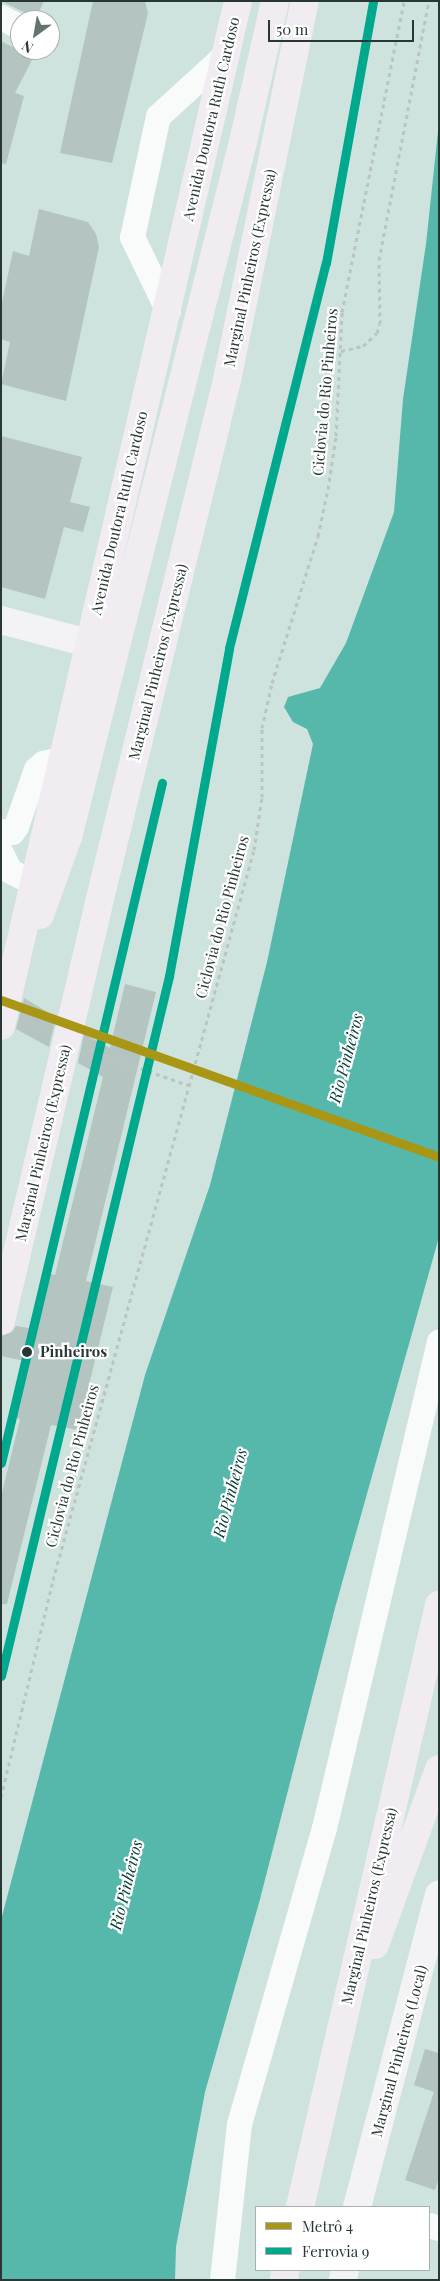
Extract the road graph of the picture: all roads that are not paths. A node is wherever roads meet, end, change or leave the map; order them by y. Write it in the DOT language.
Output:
graph roads {
  1 [pos="238,1"];
  2 [pos="275,1"];
  3 [pos="305,1"];
  4 [pos="227,53"];
  5 [pos="168,311"];
  6 [pos="1,620"];
  7 [pos="88,643"];
  8 [pos="62,758"];
  9 [pos="1,831"];
  10 [pos="1,853"];
  11 [pos="33,882"];
  12 [pos="20,941"];
  13 [pos="1,1026"];
  14 [pos="1,1321"];
  15 [pos="439,1342"];
  16 [pos="439,1605"];
  17 [pos="439,1769"];
  18 [pos="439,1895"];
  19 [pos="342,2025"];
  20 [pos="300,2206"];
  21 [pos="362,2206"];
  22 [pos="222,2280"];
  1 -- 4 [label="highway, Avenida Doutora Ruth Cardoso"];
  2 -- 12 [label="highway"];
  3 -- 14 [label="highway, Marginal Pinheiros (Expressa)"];
  4 -- 5 [label="highway, Avenida Doutora Ruth Cardoso"];
  4 -- 5 [label="street"];
  5 -- 7 [label="highway, Avenida Doutora Ruth Cardoso"];
  6 -- 7 [label="main road"];
  7 -- 8 [label="highway, Avenida Doutora Ruth Cardoso"];
  8 -- 9 [label="street"];
  8 -- 11 [label="highway, Avenida Doutora Ruth Cardoso"];
  10 -- 11 [label="street"];
  11 -- 12 [label="highway, Avenida Doutora Ruth Cardoso"];
  12 -- 13 [label="highway, Avenida Doutora Ruth Cardoso"];
  15 -- 22 [label="street"];
  16 -- 19 [label="highway, Marginal Pinheiros (Expressa)"];
  17 -- 19 [label="highway"];
  18 -- 21 [label="main road, Marginal Pinheiros (Local)"];
  19 -- 20 [label="highway, Marginal Pinheiros (Expressa)"];
}
